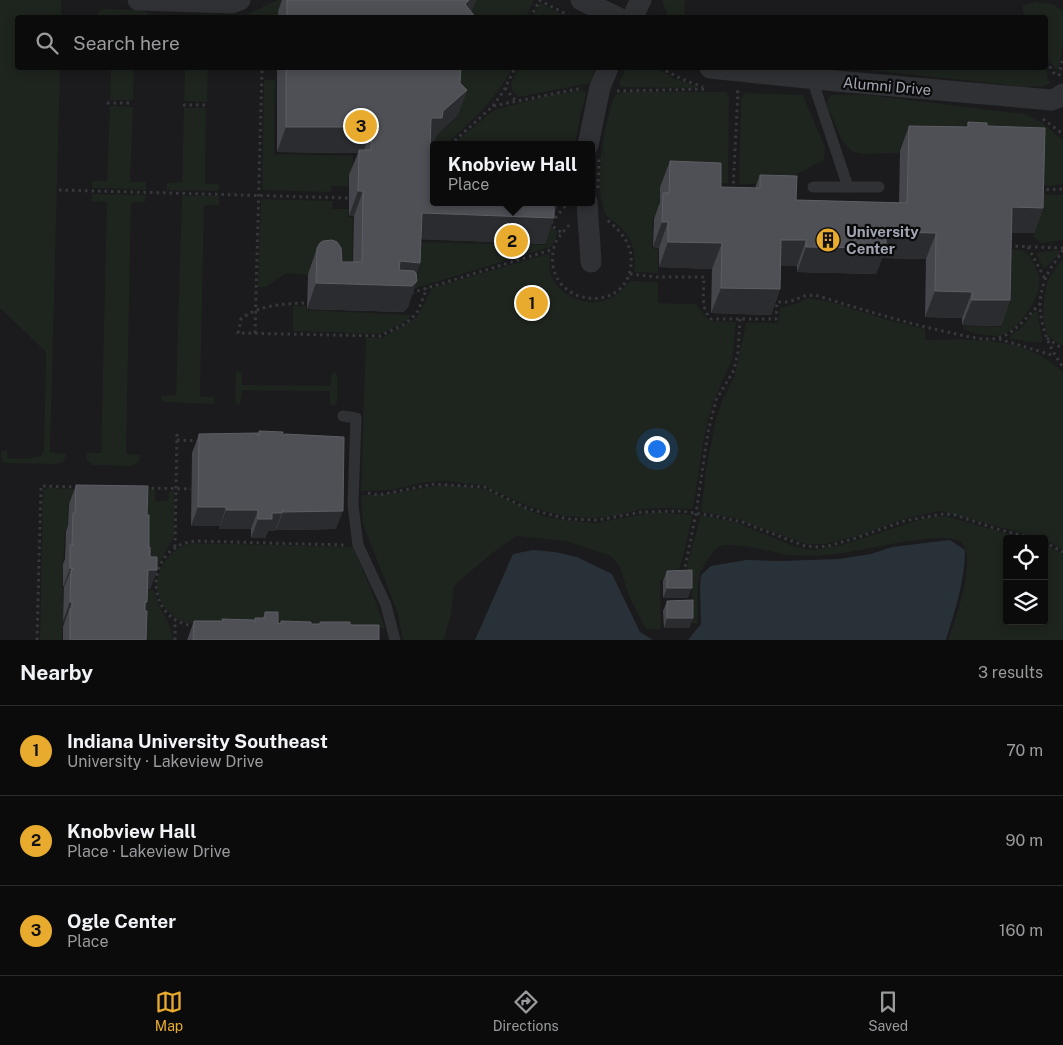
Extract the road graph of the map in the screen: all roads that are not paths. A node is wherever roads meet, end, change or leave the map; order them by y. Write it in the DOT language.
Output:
graph roads {
  1 [pos="138,0"];
  2 [pos="240,0"];
  3 [pos="581,0"];
  4 [pos="641,0"];
  5 [pos="213,1"];
  6 [pos="613,15"];
  7 [pos="634,15"];
  8 [pos="729,70"];
  9 [pos="604,77"];
  10 [pos="812,79"];
  11 [pos="1063,94"];
  12 [pos="589,141"];
  13 [pos="813,187"];
  14 [pos="848,187"];
  15 [pos="879,187"];
  16 [pos="587,206"];
  17 [pos="591,262"];
  18 [pos="343,416"];
  19 [pos="395,640"];
  1 -- 5 [label="street"];
  2 -- 5 [label="street"];
  3 -- 6 [label="street"];
  4 -- 7 [label="street"];
  8 -- 10 [label="street, Alumni Drive"];
  9 -- 12 [label="street"];
  10 -- 11 [label="street, Alumni Drive"];
  10 -- 14 [label="lane"];
  13 -- 14 [label="lane"];
  14 -- 15 [label="lane"];
  16 -- 17 [label="street"];
  18 -- 19 [label="lane"];
}
